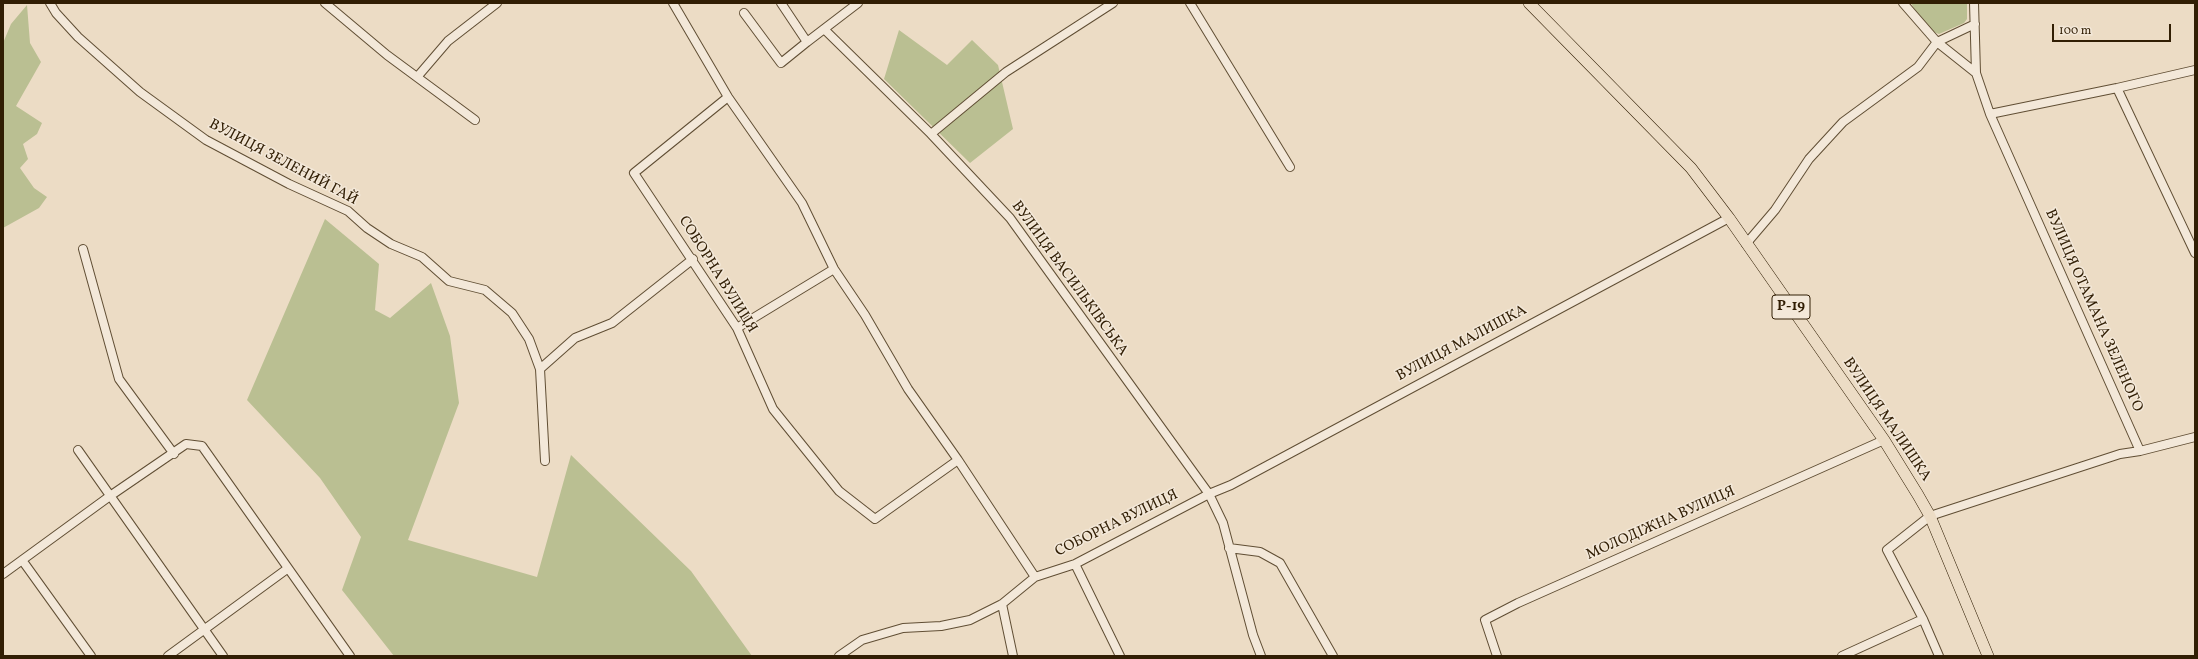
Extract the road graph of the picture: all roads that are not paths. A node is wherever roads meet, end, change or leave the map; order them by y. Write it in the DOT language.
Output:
graph roads {
  1 [pos="50,3"];
  2 [pos="325,3"];
  3 [pos="497,3"];
  4 [pos="673,3"];
  5 [pos="781,3"];
  6 [pos="858,3"];
  7 [pos="1113,3"];
  8 [pos="1190,3"];
  9 [pos="1529,3"];
  10 [pos="1903,3"];
  11 [pos="1974,3"];
  12 [pos="744,13"];
  13 [pos="1976,24"];
  14 [pos="825,30"];
  15 [pos="807,42"];
  16 [pos="1937,42"];
  17 [pos="2195,70"];
  18 [pos="1976,73"];
  19 [pos="418,76"];
  20 [pos="2117,88"];
  21 [pos="728,98"];
  22 [pos="1990,114"];
  23 [pos="475,120"];
  24 [pos="931,134"];
  25 [pos="1290,167"];
  26 [pos="1729,218"];
  27 [pos="1746,244"];
  28 [pos="83,249"];
  29 [pos="2195,253"];
  30 [pos="693,259"];
  31 [pos="834,269"];
  32 [pos="737,328"];
  33 [pos="540,369"];
  34 [pos="2195,437"];
  35 [pos="1884,440"];
  36 [pos="78,450"];
  37 [pos="2140,451"];
  38 [pos="174,454"];
  39 [pos="958,460"];
  40 [pos="545,462"];
  41 [pos="1209,494"];
  42 [pos="110,496"];
  43 [pos="1930,516"];
  44 [pos="1229,548"];
  45 [pos="22,560"];
  46 [pos="1075,564"];
  47 [pos="287,569"];
  48 [pos="3,574"];
  49 [pos="1035,577"];
  50 [pos="1002,604"];
  51 [pos="1923,619"];
  52 [pos="204,629"];
  53 [pos="91,656"];
  54 [pos="168,656"];
  55 [pos="223,656"];
  56 [pos="350,656"];
  57 [pos="838,656"];
  58 [pos="1013,656"];
  59 [pos="1120,656"];
  60 [pos="1261,656"];
  61 [pos="1333,656"];
  62 [pos="1497,656"];
  63 [pos="1842,656"];
  64 [pos="1939,656"];
  65 [pos="1988,656"];
  1 -- 33 [label="street, ВУЛИЦЯ ЗЕЛЕНИЙ ГАЙ"];
  2 -- 19 [label="street"];
  3 -- 19 [label="street"];
  4 -- 21 [label="street"];
  5 -- 15 [label="street"];
  6 -- 14 [label="street"];
  7 -- 24 [label="street"];
  8 -- 25 [label="street"];
  9 -- 26 [label="main road, ВУЛИЦЯ МАЛИШКА / Р-19"];
  10 -- 16 [label="street"];
  11 -- 13 [label="street"];
  12 -- 15 [label="street"];
  13 -- 16 [label="street"];
  13 -- 18 [label="street"];
  14 -- 15 [label="street"];
  14 -- 24 [label="street, ВУЛИЦЯ ВАСИЛЬКІВСЬКА"];
  16 -- 18 [label="street"];
  16 -- 27 [label="street"];
  17 -- 20 [label="street"];
  18 -- 22 [label="street, ВУЛИЦЯ ОТАМАНА ЗЕЛЕНОГО"];
  19 -- 23 [label="street"];
  20 -- 22 [label="street"];
  20 -- 29 [label="street"];
  21 -- 30 [label="street, СОБОРНА ВУЛИЦЯ"];
  21 -- 31 [label="street"];
  22 -- 37 [label="street, ВУЛИЦЯ ОТАМАНА ЗЕЛЕНОГО"];
  24 -- 41 [label="street, ВУЛИЦЯ ВАСИЛЬКІВСЬКА"];
  26 -- 27 [label="main road, ВУЛИЦЯ МАЛИШКА / Р-19"];
  26 -- 41 [label="street, ВУЛИЦЯ МАЛИШКА"];
  27 -- 35 [label="main road, ВУЛИЦЯ МАЛИШКА / Р-19"];
  28 -- 38 [label="street"];
  30 -- 32 [label="street, СОБОРНА ВУЛИЦЯ"];
  30 -- 33 [label="street"];
  31 -- 32 [label="street"];
  31 -- 39 [label="street"];
  32 -- 39 [label="street, СОБОРНА ВУЛИЦЯ"];
  33 -- 40 [label="street, ВУЛИЦЯ ЗЕЛЕНИЙ ГАЙ"];
  34 -- 37 [label="street"];
  35 -- 43 [label="main road, ВУЛИЦЯ МАЛИШКА / Р-19"];
  35 -- 62 [label="street, МОЛОДІЖНА ВУЛИЦЯ"];
  36 -- 42 [label="street"];
  37 -- 43 [label="street"];
  38 -- 42 [label="street"];
  38 -- 47 [label="street"];
  39 -- 49 [label="street"];
  41 -- 44 [label="street, ВУЛИЦЯ ВАСИЛЬКІВСЬКА"];
  41 -- 46 [label="street, СОБОРНА ВУЛИЦЯ"];
  42 -- 45 [label="street"];
  42 -- 52 [label="street"];
  43 -- 51 [label="street"];
  43 -- 65 [label="main road, ВУЛИЦЯ МАЛИШКА / Р-19"];
  44 -- 60 [label="street, ВУЛИЦЯ ВАСИЛЬКІВСЬКА"];
  44 -- 61 [label="street"];
  45 -- 48 [label="street"];
  45 -- 53 [label="street"];
  46 -- 49 [label="street, СОБОРНА ВУЛИЦЯ"];
  46 -- 59 [label="street"];
  47 -- 52 [label="street"];
  47 -- 56 [label="street"];
  49 -- 50 [label="street, СОБОРНА ВУЛИЦЯ"];
  50 -- 57 [label="street, СОБОРНА ВУЛИЦЯ"];
  50 -- 58 [label="street"];
  51 -- 63 [label="street"];
  51 -- 64 [label="street"];
  52 -- 54 [label="street"];
  52 -- 55 [label="street"];
}
